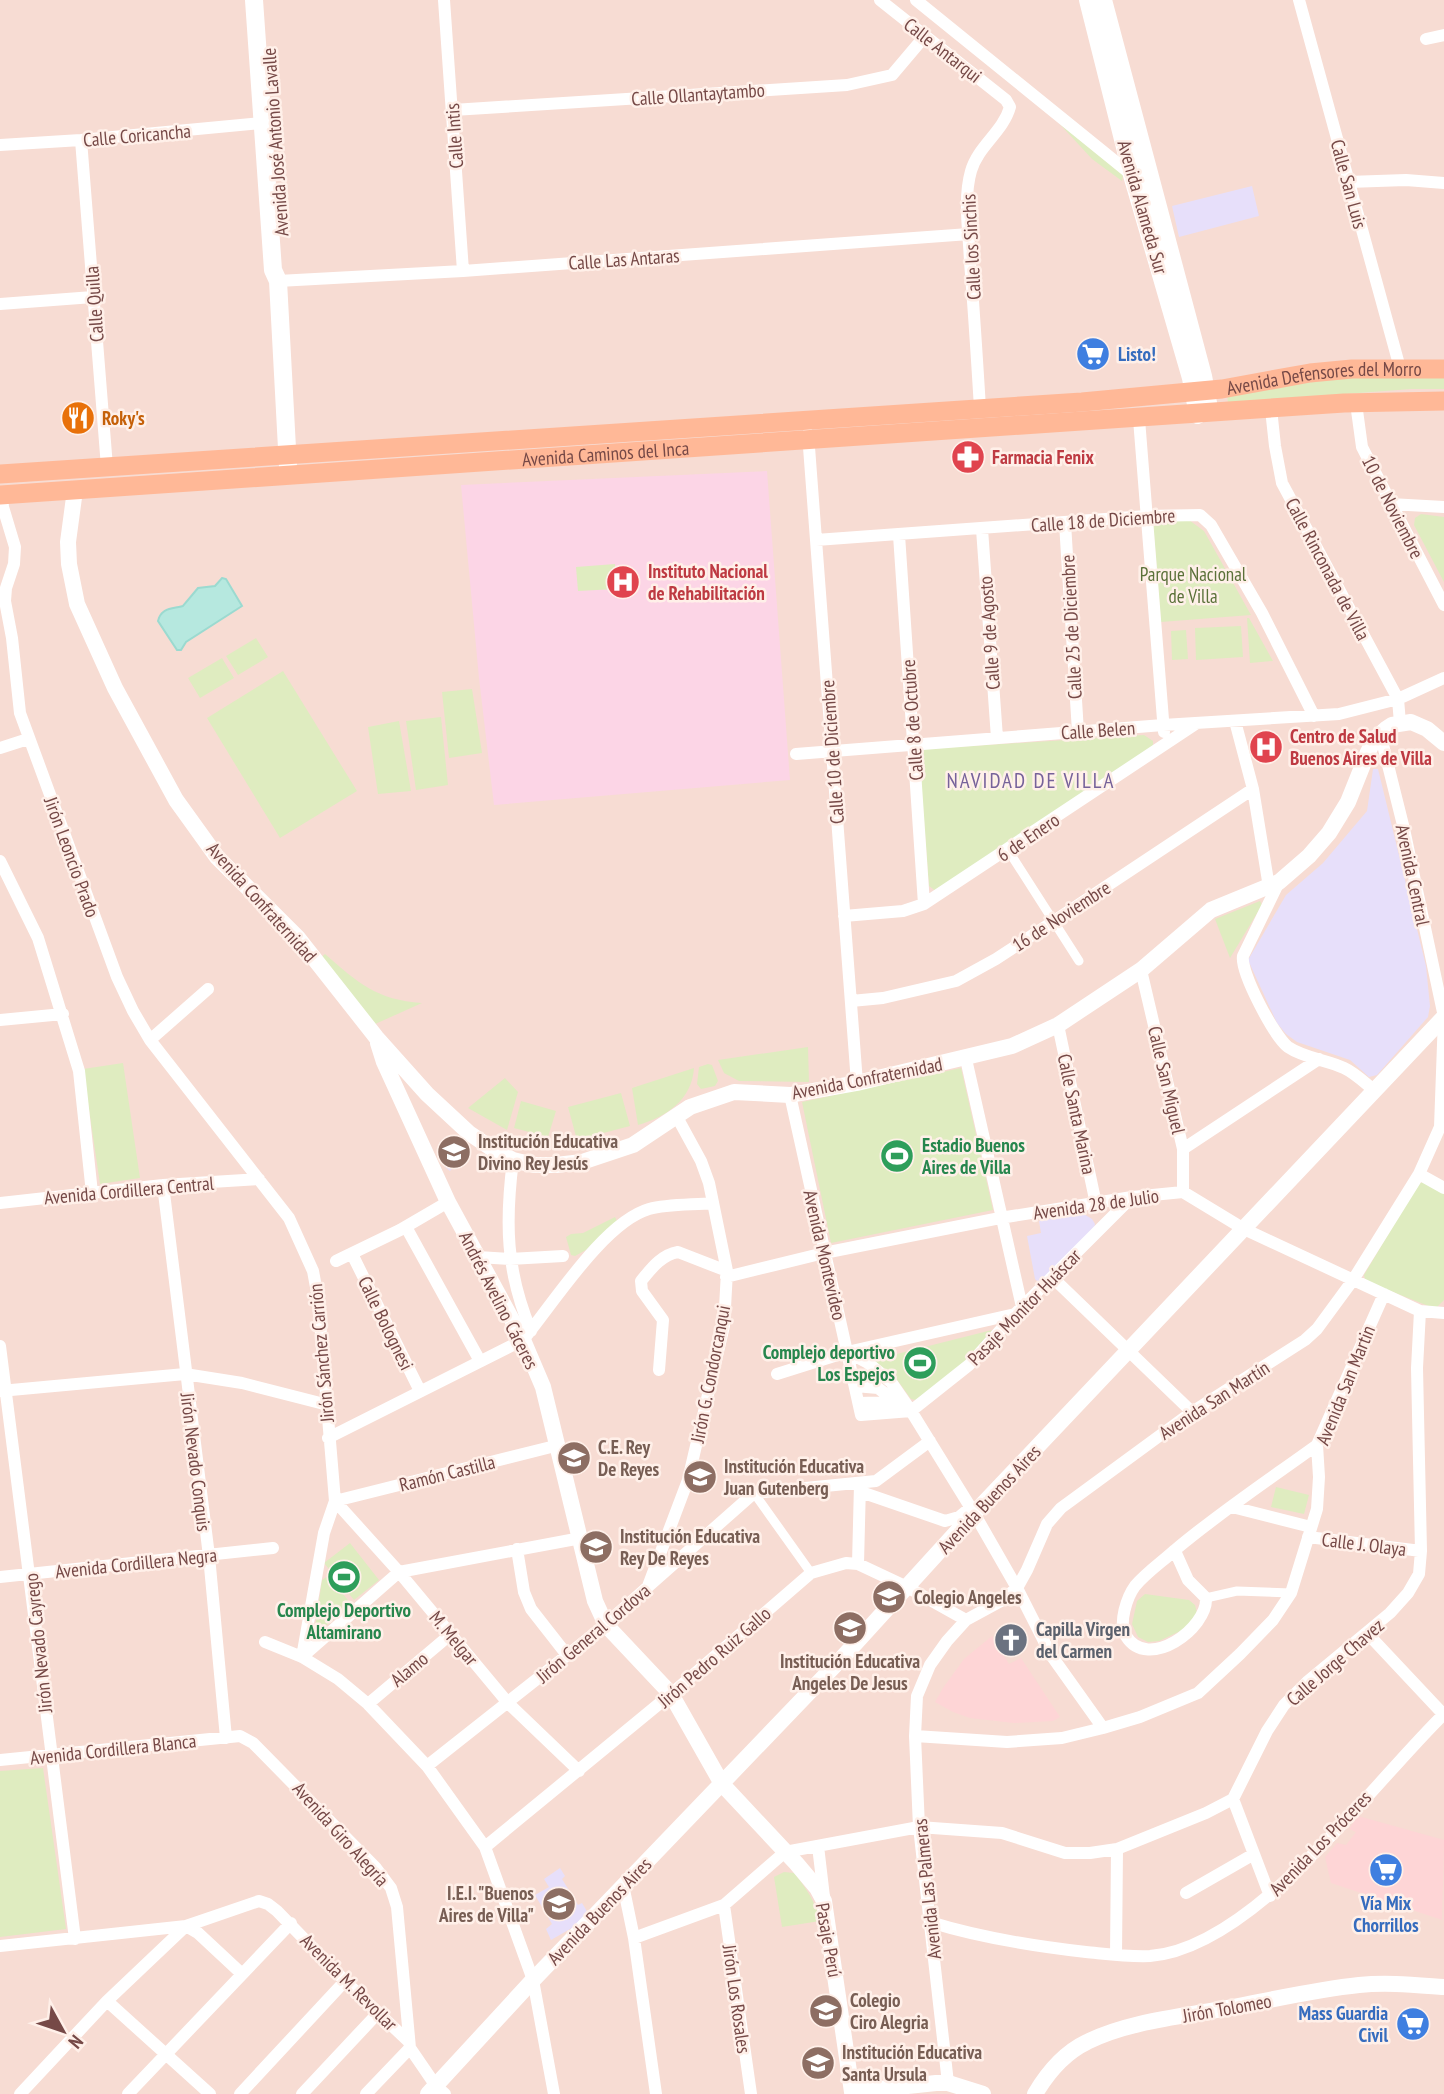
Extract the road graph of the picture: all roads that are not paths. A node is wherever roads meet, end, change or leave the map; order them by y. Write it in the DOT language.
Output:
graph roads {
  1 [pos="254,0"];
  2 [pos="265,0"];
  3 [pos="444,0"];
  4 [pos="880,0"];
  5 [pos="916,0"];
  6 [pos="1088,0"];
  7 [pos="1103,0"];
  8 [pos="1299,0"];
  9 [pos="1444,35"];
  10 [pos="925,36"];
  11 [pos="1426,39"];
  12 [pos="1006,100"];
  13 [pos="453,110"];
  14 [pos="268,123"];
  15 [pos="81,140"];
  16 [pos="0,145"];
  17 [pos="1132,175"];
  18 [pos="1348,182"];
  19 [pos="1444,183"];
  20 [pos="969,234"];
  21 [pos="463,271"];
  22 [pos="278,282"];
  23 [pos="93,297"];
  24 [pos="0,304"];
  25 [pos="1400,368"];
  26 [pos="1444,369"];
  27 [pos="1200,391"];
  28 [pos="1444,401"];
  29 [pos="1356,403"];
  30 [pos="980,408"];
  31 [pos="1271,409"];
  32 [pos="1204,414"];
  33 [pos="1139,419"];
  34 [pos="808,430"];
  35 [pos="288,466"];
  36 [pos="107,467"];
  37 [pos="72,469"];
  38 [pos="0,474"];
  39 [pos="75,490"];
  40 [pos="1,495"];
  41 [pos="1390,504"];
  42 [pos="1444,507"];
  43 [pos="1146,516"];
  44 [pos="1065,523"];
  45 [pos="982,529"];
  46 [pos="899,535"];
  47 [pos="816,540"];
  48 [pos="1444,605"];
  49 [pos="1444,678"];
  50 [pos="1398,699"];
  51 [pos="1314,716"];
  52 [pos="1235,721"];
  53 [pos="1198,722"];
  54 [pos="1400,723"];
  55 [pos="1163,725"];
  56 [pos="1078,732"];
  57 [pos="1380,733"];
  58 [pos="997,738"];
  59 [pos="27,739"];
  60 [pos="1167,743"];
  61 [pos="1444,743"];
  62 [pos="914,744"];
  63 [pos="0,748"];
  64 [pos="832,751"];
  65 [pos="796,754"];
  66 [pos="1253,789"];
  67 [pos="1008,850"];
  68 [pos="0,861"];
  69 [pos="1274,884"];
  70 [pos="924,904"];
  71 [pos="844,916"];
  72 [pos="1054,921"];
  73 [pos="1079,961"];
  74 [pos="1141,970"];
  75 [pos="208,989"];
  76 [pos="850,1001"];
  77 [pos="63,1014"];
  78 [pos="1444,1017"];
  79 [pos="0,1020"];
  80 [pos="1058,1026"];
  81 [pos="376,1037"];
  82 [pos="150,1040"];
  83 [pos="966,1059"];
  84 [pos="1319,1059"];
  85 [pos="857,1083"];
  86 [pos="1375,1091"];
  87 [pos="790,1095"];
  88 [pos="677,1117"];
  89 [pos="1183,1149"];
  90 [pos="513,1160"];
  91 [pos="1419,1174"];
  92 [pos="259,1179"];
  93 [pos="163,1185"];
  94 [pos="1444,1188"];
  95 [pos="1183,1192"];
  96 [pos="92,1193"];
  97 [pos="1132,1197"];
  98 [pos="448,1202"];
  99 [pos="0,1203"];
  100 [pos="713,1203"];
  101 [pos="1096,1203"];
  102 [pos="1000,1218"];
  103 [pos="406,1227"];
  104 [pos="1244,1229"];
  105 [pos="824,1253"];
  106 [pos="352,1254"];
  107 [pos="563,1256"];
  108 [pos="478,1257"];
  109 [pos="510,1259"];
  110 [pos="336,1261"];
  111 [pos="726,1274"];
  112 [pos="1052,1278"];
  113 [pos="1353,1280"];
  114 [pos="1384,1294"];
  115 [pos="1018,1311"];
  116 [pos="1420,1311"];
  117 [pos="1442,1311"];
  118 [pos="527,1335"];
  119 [pos="0,1346"];
  120 [pos="1129,1350"];
  121 [pos="847,1352"];
  122 [pos="480,1361"];
  123 [pos="659,1370"];
  124 [pos="185,1374"];
  125 [pos="776,1374"];
  126 [pos="855,1386"];
  127 [pos="3,1391"];
  128 [pos="420,1391"];
  129 [pos="896,1402"];
  130 [pos="328,1405"];
  131 [pos="860,1409"];
  132 [pos="912,1411"];
  133 [pos="1192,1412"];
  134 [pos="328,1438"];
  135 [pos="930,1441"];
  136 [pos="559,1445"];
  137 [pos="1317,1445"];
  138 [pos="860,1487"];
  139 [pos="754,1493"];
  140 [pos="335,1501"];
  141 [pos="1232,1507"];
  142 [pos="973,1510"];
  143 [pos="1310,1532"];
  144 [pos="581,1538"];
  145 [pos="273,1548"];
  146 [pos="517,1549"];
  147 [pos="1175,1551"];
  148 [pos="1421,1552"];
  149 [pos="209,1556"];
  150 [pos="858,1564"];
  151 [pos="399,1572"];
  152 [pos="30,1573"];
  153 [pos="811,1573"];
  154 [pos="0,1577"];
  155 [pos="907,1587"];
  156 [pos="1017,1588"];
  157 [pos="646,1590"];
  158 [pos="1291,1593"];
  159 [pos="1206,1598"];
  160 [pos="965,1620"];
  161 [pos="606,1625"];
  162 [pos="1367,1633"];
  163 [pos="451,1634"];
  164 [pos="265,1642"];
  165 [pos="567,1655"];
  166 [pos="302,1657"];
  167 [pos="671,1694"];
  168 [pos="508,1703"];
  169 [pos="368,1704"];
  170 [pos="1444,1714"];
  171 [pos="1103,1728"];
  172 [pos="915,1736"];
  173 [pos="226,1738"];
  174 [pos="50,1755"];
  175 [pos="0,1760"];
  176 [pos="426,1766"];
  177 [pos="579,1771"];
  178 [pos="722,1784"];
  179 [pos="1233,1799"];
  180 [pos="919,1828"];
  181 [pos="818,1846"];
  182 [pos="485,1847"];
  183 [pos="1117,1849"];
  184 [pos="785,1852"];
  185 [pos="1254,1854"];
  186 [pos="624,1885"];
  187 [pos="1186,1893"];
  188 [pos="1270,1896"];
  189 [pos="824,1901"];
  190 [pos="724,1905"];
  191 [pos="930,1922"];
  192 [pos="291,1923"];
  193 [pos="186,1926"];
  194 [pos="634,1937"];
  195 [pos="75,1939"];
  196 [pos="0,1947"];
  197 [pos="1116,1955"];
  198 [pos="243,1974"];
  199 [pos="533,1980"];
  200 [pos="345,1981"];
  201 [pos="1444,1987"];
  202 [pos="107,2001"];
  203 [pos="378,2013"];
  204 [pos="409,2044"];
  205 [pos="166,2054"];
  206 [pos="940,2087"];
  207 [pos="436,2091"];
  208 [pos="846,2093"];
  209 [pos="20,2094"];
  210 [pos="128,2094"];
  211 [pos="210,2094"];
  212 [pos="240,2094"];
  213 [pos="302,2094"];
  214 [pos="366,2094"];
  215 [pos="554,2094"];
  216 [pos="656,2094"];
  217 [pos="751,2094"];
  218 [pos="983,2094"];
  219 [pos="1035,2094"];
  1 -- 14 [label="main road, Avenida José Antonio Lavalle"];
  2 -- 14 [label="main road, Avenida José Antonio Lavalle"];
  3 -- 13 [label="street, Calle Intis"];
  4 -- 10 [label="street, Calle Antarqui"];
  5 -- 17 [label="street"];
  6 -- 17 [label="main road, Avenida Alameda Sur"];
  7 -- 27 [label="main road, Avenida Alameda Sur"];
  8 -- 18 [label="street, Calle San Luis"];
  9 -- 11 [label="street"];
  10 -- 12 [label="street, Calle Antarqui"];
  10 -- 13 [label="street, Calle Ollantaytambo"];
  12 -- 20 [label="street, Calle los Sinchis"];
  13 -- 21 [label="street, Calle Intis"];
  14 -- 15 [label="street, Calle Coricancha"];
  14 -- 22 [label="main road, Avenida José Antonio Lavalle"];
  15 -- 16 [label="street, Calle Coricancha"];
  15 -- 23 [label="street, Calle Quilla"];
  17 -- 27 [label="main road, Avenida Alameda Sur"];
  18 -- 19 [label="street"];
  18 -- 25 [label="street, Calle San Luis"];
  20 -- 21 [label="street, Calle Las Antaras"];
  20 -- 30 [label="street, Calle los Sinchis"];
  21 -- 22 [label="street, Calle Las Antaras"];
  22 -- 35 [label="main road, Avenida José Antonio Lavalle"];
  23 -- 24 [label="street"];
  23 -- 36 [label="street, Calle Quilla"];
  25 -- 26 [label="main road, Avenida Defensores del Morro"];
  25 -- 27 [label="main road, Avenida Defensores del Morro"];
  27 -- 30 [label="main road, Avenida Caminos del Inca"];
  27 -- 32 [label="main road, Avenida Alameda Sur"];
  28 -- 29 [label="main road, Avenida Defensores del Morro"];
  29 -- 31 [label="main road, Avenida Defensores del Morro"];
  29 -- 41 [label="street, 10 de Noviembre"];
  30 -- 34 [label="main road, Avenida Caminos del Inca"];
  31 -- 32 [label="main road, Avenida Defensores del Morro"];
  31 -- 50 [label="street, Calle Rinconada de Villa"];
  32 -- 33 [label="main road, Avenida Caminos del Inca"];
  33 -- 34 [label="main road, Avenida Caminos del Inca"];
  33 -- 43 [label="street"];
  34 -- 35 [label="main road, Avenida Caminos del Inca"];
  34 -- 47 [label="street, Calle 10 de Diciembre"];
  35 -- 36 [label="main road, Avenida Caminos del Inca"];
  35 -- 39 [label="main road, Avenida Caminos del Inca"];
  36 -- 37 [label="main road, Avenida Caminos del Inca"];
  37 -- 38 [label="main road, Avenida Caminos del Inca"];
  37 -- 39 [label="street, Avenida Confraternidad"];
  39 -- 40 [label="main road, Avenida Caminos del Inca"];
  39 -- 81 [label="street, Avenida Confraternidad"];
  40 -- 59 [label="street, Jirón Leoncio Prado"];
  41 -- 42 [label="street"];
  41 -- 48 [label="street, 10 de Noviembre"];
  43 -- 44 [label="street, Calle 18 de Diciembre"];
  43 -- 51 [label="street, Calle 18 de Diciembre"];
  43 -- 55 [label="street"];
  44 -- 45 [label="street, Calle 18 de Diciembre"];
  44 -- 56 [label="street, Calle 25 de Diciembre"];
  45 -- 46 [label="street, Calle 18 de Diciembre"];
  45 -- 58 [label="street, Calle 9 de Agosto"];
  46 -- 47 [label="street, Calle 18 de Diciembre"];
  46 -- 62 [label="street, Calle 8 de Octubre"];
  47 -- 64 [label="street, Calle 10 de Diciembre"];
  49 -- 50 [label="street, Calle Belen"];
  50 -- 51 [label="street, Calle Belen"];
  50 -- 54 [label="street, Calle Rinconada de Villa"];
  51 -- 52 [label="street, Calle Belen"];
  52 -- 53 [label="street, Calle Belen"];
  52 -- 66 [label="street"];
  53 -- 55 [label="street, Calle Belen"];
  53 -- 60 [label="street, 6 de Enero"];
  54 -- 57 [label="street"];
  54 -- 61 [label="street"];
  55 -- 56 [label="street, Calle Belen"];
  55 -- 60 [label="street"];
  56 -- 58 [label="street, Calle Belen"];
  57 -- 69 [label="street, Avenida Confraternidad"];
  57 -- 78 [label="street, Avenida Central"];
  58 -- 62 [label="street, Calle Belen"];
  59 -- 63 [label="street"];
  59 -- 82 [label="street, Jirón Leoncio Prado"];
  60 -- 67 [label="street, 6 de Enero"];
  62 -- 64 [label="street, Calle Belen"];
  62 -- 70 [label="street, Calle 8 de Octubre"];
  64 -- 65 [label="street, Calle Belen"];
  64 -- 71 [label="street, Calle 10 de Diciembre"];
  66 -- 69 [label="street"];
  66 -- 72 [label="street, 16 de Noviembre"];
  67 -- 70 [label="street, 6 de Enero"];
  67 -- 72 [label="street"];
  68 -- 77 [label="street"];
  69 -- 74 [label="street, Avenida Confraternidad"];
  69 -- 84 [label="street"];
  70 -- 71 [label="street, 6 de Enero"];
  71 -- 76 [label="street, Calle 10 de Diciembre"];
  72 -- 73 [label="street"];
  72 -- 76 [label="street, 16 de Noviembre"];
  74 -- 80 [label="street, Avenida Confraternidad"];
  74 -- 89 [label="street, Calle San Miguel"];
  75 -- 82 [label="street"];
  76 -- 85 [label="street, Calle 10 de Diciembre"];
  77 -- 79 [label="street"];
  77 -- 96 [label="street"];
  78 -- 86 [label="street, Avenida Buenos Aires"];
  78 -- 91 [label="street, Avenida San Martín"];
  80 -- 83 [label="street, Avenida Confraternidad"];
  80 -- 101 [label="street, Calle Santa Marina"];
  81 -- 90 [label="street, Avenida Confraternidad"];
  81 -- 98 [label="street, Andrés Avelino Cáceres"];
  82 -- 92 [label="street, Jirón Leoncio Prado"];
  83 -- 85 [label="street, Avenida Confraternidad"];
  83 -- 102 [label="street"];
  84 -- 86 [label="street"];
  84 -- 89 [label="street"];
  85 -- 87 [label="street, Avenida Confraternidad"];
  86 -- 104 [label="street, Avenida Buenos Aires"];
  87 -- 88 [label="street, Avenida Confraternidad"];
  87 -- 105 [label="street, Avenida Montevideo"];
  88 -- 90 [label="street, Avenida Confraternidad"];
  88 -- 100 [label="street, Jirón G. Condorcanqui"];
  89 -- 95 [label="street, Calle San Miguel"];
  90 -- 109 [label="street"];
  91 -- 94 [label="street"];
  91 -- 113 [label="street, Avenida San Martín"];
  92 -- 93 [label="street, Avenida Cordillera Central"];
  92 -- 130 [label="street, Jirón Sánchez Carrión"];
  93 -- 96 [label="street, Avenida Cordillera Central"];
  93 -- 124 [label="street, Jirón Nevado Conquis"];
  95 -- 97 [label="street, Avenida 28 de Julio"];
  95 -- 104 [label="street, Avenida 28 de Julio"];
  96 -- 99 [label="street, Avenida Cordillera Central"];
  97 -- 101 [label="street, Avenida 28 de Julio"];
  97 -- 112 [label="street, Pasaje Monitor Huáscar"];
  98 -- 103 [label="street"];
  98 -- 108 [label="street, Andrés Avelino Cáceres"];
  100 -- 111 [label="street, Jirón G. Condorcanqui"];
  100 -- 118 [label="street"];
  101 -- 102 [label="street, Avenida 28 de Julio"];
  102 -- 105 [label="street, Avenida 28 de Julio"];
  102 -- 115 [label="street"];
  103 -- 106 [label="street"];
  103 -- 122 [label="street"];
  104 -- 113 [label="street, Avenida 28 de Julio"];
  104 -- 120 [label="street, Avenida Buenos Aires"];
  105 -- 111 [label="street, Avenida 28 de Julio"];
  105 -- 121 [label="street, Avenida Montevideo"];
  106 -- 110 [label="street"];
  106 -- 128 [label="street, Calle Bolognesi"];
  107 -- 109 [label="street"];
  108 -- 109 [label="street"];
  108 -- 118 [label="street, Andrés Avelino Cáceres"];
  109 -- 118 [label="street"];
  111 -- 123 [label="street"];
  111 -- 157 [label="street, Jirón G. Condorcanqui"];
  112 -- 115 [label="street, Pasaje Monitor Huáscar"];
  112 -- 120 [label="street"];
  113 -- 114 [label="street, Avenida 28 de Julio"];
  113 -- 133 [label="street, Avenida San Martín"];
  114 -- 116 [label="street, Avenida 28 de Julio"];
  114 -- 137 [label="street, Avenida San Martin"];
  115 -- 121 [label="street"];
  115 -- 132 [label="street, Pasaje Monitor Huáscar"];
  116 -- 117 [label="street, Avenida 28 de Julio"];
  116 -- 148 [label="street, Calle Jorge Chavez"];
  118 -- 122 [label="street"];
  118 -- 136 [label="street, Andrés Avelino Cáceres"];
  119 -- 127 [label="street, Jirón Nevado Cayrego"];
  120 -- 133 [label="street"];
  120 -- 142 [label="street, Avenida Buenos Aires"];
  121 -- 125 [label="street"];
  121 -- 126 [label="street, Avenida Montevideo"];
  121 -- 132 [label="street"];
  122 -- 128 [label="street"];
  124 -- 127 [label="street"];
  124 -- 130 [label="street"];
  124 -- 149 [label="street, Jirón Nevado Conquis"];
  126 -- 129 [label="street"];
  126 -- 131 [label="street, Avenida Montevideo"];
  127 -- 152 [label="street, Jirón Nevado Cayrego"];
  128 -- 134 [label="street"];
  129 -- 131 [label="street"];
  129 -- 132 [label="street"];
  130 -- 134 [label="street, Jirón Sánchez Carrión"];
  131 -- 132 [label="street"];
  132 -- 135 [label="street"];
  133 -- 156 [label="street, Avenida San Martín"];
  134 -- 140 [label="street, Jirón Sánchez Carrión"];
  135 -- 138 [label="street"];
  135 -- 142 [label="street"];
  136 -- 140 [label="street, Ramón Castilla"];
  136 -- 144 [label="street, Andrés Avelino Cáceres"];
  137 -- 141 [label="street"];
  137 -- 143 [label="street, Avenida San Martin"];
  138 -- 139 [label="street"];
  138 -- 142 [label="street"];
  138 -- 150 [label="street"];
  139 -- 153 [label="street"];
  139 -- 157 [label="street, Jirón General Cordova"];
  140 -- 151 [label="street, M. Melgar"];
  140 -- 166 [label="street"];
  141 -- 143 [label="street, Calle J. Olaya"];
  141 -- 147 [label="street"];
  142 -- 155 [label="street, Avenida Buenos Aires"];
  142 -- 156 [label="street"];
  143 -- 148 [label="street, Calle J. Olaya"];
  143 -- 158 [label="street, Avenida San Martin"];
  144 -- 146 [label="street"];
  144 -- 161 [label="street, Andrés Avelino Cáceres"];
  145 -- 149 [label="street, Avenida Cordillera Negra"];
  146 -- 151 [label="street"];
  146 -- 165 [label="street"];
  147 -- 159 [label="street"];
  147 -- 159 [label="street"];
  148 -- 162 [label="street, Calle Jorge Chavez"];
  149 -- 152 [label="street, Avenida Cordillera Negra"];
  149 -- 173 [label="street, Jirón Nevado Conquis"];
  150 -- 153 [label="street, Jirón Pedro Ruiz Gallo"];
  150 -- 155 [label="street"];
  151 -- 163 [label="street, M. Melgar"];
  151 -- 166 [label="street"];
  152 -- 154 [label="street, Avenida Cordillera Negra"];
  152 -- 174 [label="street, Jirón Nevado Cayrego"];
  153 -- 167 [label="street, Jirón Pedro Ruiz Gallo"];
  155 -- 160 [label="street"];
  155 -- 178 [label="street, Avenida Buenos Aires"];
  156 -- 160 [label="street, Avenida San Martín"];
  156 -- 171 [label="street"];
  157 -- 161 [label="street, Jirón General Cordova"];
  158 -- 159 [label="street"];
  158 -- 171 [label="street, Avenida San Martin"];
  160 -- 172 [label="street, Avenida San Martín"];
  161 -- 165 [label="street, Jirón General Cordova"];
  161 -- 167 [label="street, Andrés Avelino Cáceres"];
  162 -- 170 [label="street"];
  162 -- 179 [label="street, Calle Jorge Chavez"];
  163 -- 168 [label="street, M. Melgar"];
  163 -- 169 [label="street, Alamo"];
  164 -- 166 [label="street"];
  165 -- 168 [label="street, Jirón General Cordova"];
  166 -- 169 [label="street"];
  167 -- 177 [label="street, Jirón Pedro Ruiz Gallo"];
  167 -- 178 [label="street, Andrés Avelino Cáceres"];
  168 -- 176 [label="street, Jirón General Cordova"];
  168 -- 177 [label="street, M. Melgar"];
  169 -- 176 [label="street"];
  170 -- 188 [label="street, Avenida Los Próceres"];
  171 -- 172 [label="street, Avenida San Martin"];
  172 -- 180 [label="street, Avenida Las Palmeras"];
  173 -- 174 [label="street, Avenida Cordillera Blanca"];
  173 -- 204 [label="street, Avenida Giro Alegría"];
  174 -- 175 [label="street, Avenida Cordillera Blanca"];
  174 -- 195 [label="street, Jirón Nevado Cayrego"];
  176 -- 182 [label="street"];
  177 -- 182 [label="street, Jirón Pedro Ruiz Gallo"];
  178 -- 184 [label="street, Pasaje Perú"];
  178 -- 186 [label="street, Avenida Buenos Aires"];
  179 -- 183 [label="street"];
  179 -- 185 [label="street"];
  180 -- 181 [label="street"];
  180 -- 183 [label="street"];
  180 -- 191 [label="street, Avenida Las Palmeras"];
  181 -- 184 [label="street"];
  181 -- 189 [label="street"];
  182 -- 199 [label="street"];
  183 -- 197 [label="street"];
  184 -- 189 [label="street, Pasaje Perú"];
  184 -- 190 [label="street"];
  185 -- 187 [label="street"];
  185 -- 188 [label="street"];
  186 -- 194 [label="street"];
  186 -- 199 [label="street, Avenida Buenos Aires"];
  188 -- 197 [label="street, Avenida Los Próceres"];
  189 -- 208 [label="street, Pasaje Perú"];
  190 -- 194 [label="street"];
  190 -- 217 [label="street, Jirón Los Rosales"];
  191 -- 197 [label="street, Avenida Los Próceres"];
  191 -- 206 [label="street, Avenida Las Palmeras"];
  192 -- 193 [label="street, Avenida M. Revollar"];
  192 -- 198 [label="street"];
  192 -- 200 [label="street, Avenida M. Revollar"];
  193 -- 195 [label="street"];
  193 -- 198 [label="street"];
  193 -- 202 [label="street"];
  194 -- 216 [label="street"];
  195 -- 196 [label="street"];
  198 -- 205 [label="street"];
  199 -- 207 [label="street, Avenida Buenos Aires"];
  199 -- 215 [label="street"];
  200 -- 203 [label="street, Avenida M. Revollar"];
  200 -- 212 [label="street"];
  201 -- 219 [label="street, Jirón Tolomeo"];
  202 -- 205 [label="street"];
  202 -- 209 [label="street"];
  203 -- 204 [label="street, Avenida M. Revollar"];
  203 -- 213 [label="street"];
  204 -- 207 [label="street, Avenida Giro Alegría"];
  204 -- 214 [label="street"];
  205 -- 210 [label="street"];
  205 -- 211 [label="street"];
  206 -- 208 [label="street"];
  206 -- 218 [label="street"];
}
